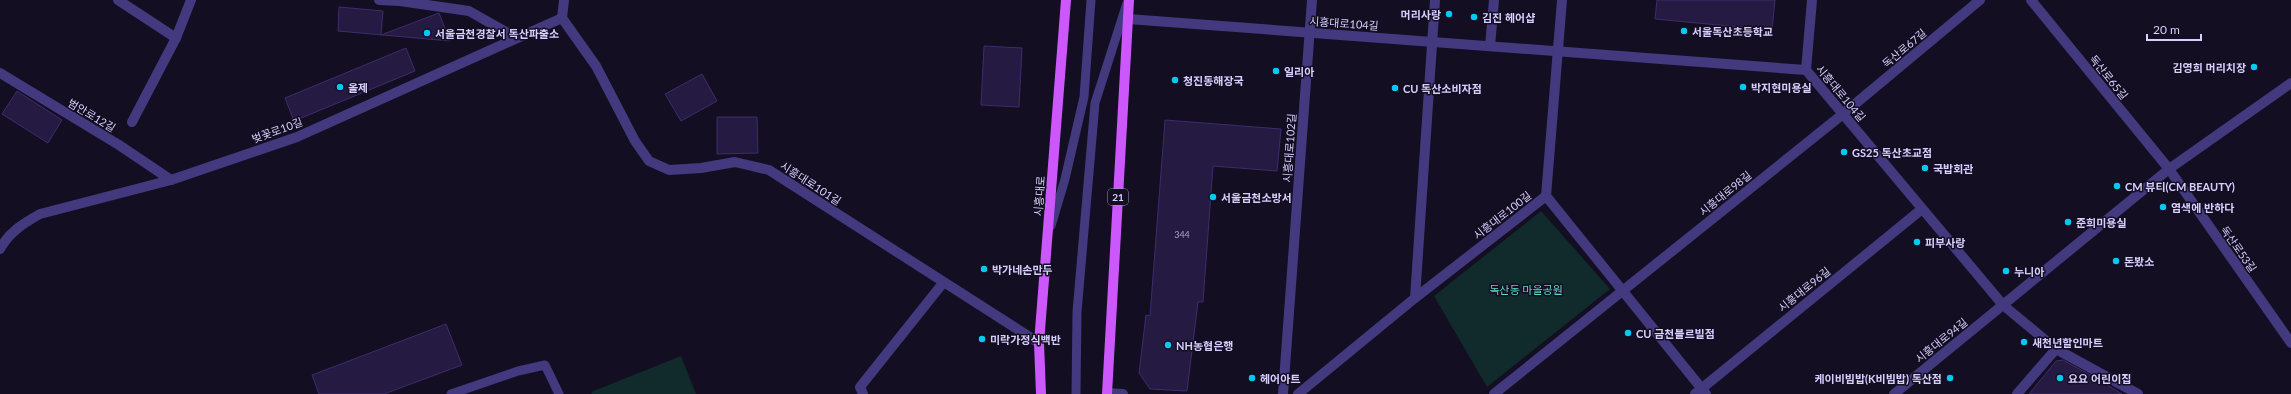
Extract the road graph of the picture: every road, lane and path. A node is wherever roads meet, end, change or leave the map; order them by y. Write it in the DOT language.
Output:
graph roads {
  1 [pos="118,0"];
  2 [pos="192,0"];
  3 [pos="379,0"];
  4 [pos="564,0"];
  5 [pos="1066,0"];
  6 [pos="1091,0"];
  7 [pos="1128,0"];
  8 [pos="1312,0"];
  9 [pos="1435,0"];
  10 [pos="1494,0"];
  11 [pos="1562,0"];
  12 [pos="1812,0"];
  13 [pos="1980,0"];
  14 [pos="2031,0"];
  15 [pos="562,18"];
  16 [pos="1128,19"];
  17 [pos="1309,32"];
  18 [pos="515,37"];
  19 [pos="176,38"];
  20 [pos="1432,42"];
  21 [pos="1490,46"];
  22 [pos="1558,51"];
  23 [pos="1806,70"];
  24 [pos="0,73"];
  25 [pos="2291,83"];
  26 [pos="1843,114"];
  27 [pos="132,122"];
  28 [pos="2169,169"];
  29 [pos="171,180"];
  30 [pos="1546,196"];
  31 [pos="1922,209"];
  32 [pos="1048,236"];
  33 [pos="0,249"];
  34 [pos="943,283"];
  35 [pos="1622,292"];
  36 [pos="1415,298"];
  37 [pos="2003,305"];
  38 [pos="1039,343"];
  39 [pos="2291,343"];
  40 [pos="2056,349"];
  41 [pos="1701,392"];
  42 [pos="1107,393"];
  43 [pos="451,394"];
  44 [pos="559,394"];
  45 [pos="863,394"];
  46 [pos="1041,394"];
  47 [pos="1076,394"];
  48 [pos="1123,394"];
  49 [pos="1283,394"];
  50 [pos="1298,394"];
  51 [pos="1494,394"];
  52 [pos="1894,394"];
  53 [pos="2017,394"];
  54 [pos="2138,394"];
  1 -- 19 [label="street"];
  2 -- 19 [label="street, 범안로12길"];
  3 -- 18 [label="street"];
  4 -- 15 [label="street"];
  5 -- 32 [label="main road, 시흥대로"];
  6 -- 32 [label="lane"];
  7 -- 16 [label="main road, 21"];
  7 -- 47 [label="lane"];
  8 -- 17 [label="street, 시흥대로102길"];
  9 -- 20 [label="street"];
  10 -- 21 [label="street"];
  11 -- 22 [label="street"];
  12 -- 23 [label="street"];
  13 -- 26 [label="street, 독산로67길"];
  14 -- 28 [label="street, 독산로65길"];
  15 -- 18 [label="street, 벚꽃로10길"];
  15 -- 34 [label="street, 시흥대로101길"];
  16 -- 17 [label="street, 시흥대로104길"];
  16 -- 42 [label="main road, 21"];
  17 -- 20 [label="street, 시흥대로104길"];
  17 -- 49 [label="street, 시흥대로102길"];
  18 -- 29 [label="street, 벚꽃로10길"];
  19 -- 27 [label="street, 범안로12길"];
  20 -- 21 [label="street, 시흥대로104길"];
  20 -- 36 [label="street"];
  21 -- 22 [label="street, 시흥대로104길"];
  22 -- 23 [label="street, 시흥대로104길"];
  22 -- 30 [label="street, 시흥대로100길"];
  23 -- 26 [label="street, 시흥대로104길"];
  24 -- 29 [label="street, 범안로12길"];
  25 -- 28 [label="street"];
  26 -- 31 [label="street, 시흥대로104길"];
  26 -- 35 [label="street, 시흥대로98길"];
  28 -- 37 [label="street"];
  28 -- 39 [label="street, 독산로53길"];
  29 -- 33 [label="street, 벚꽃로10길"];
  30 -- 35 [label="street"];
  30 -- 36 [label="street, 시흥대로100길"];
  31 -- 37 [label="street, 시흥대로104길"];
  31 -- 41 [label="street, 시흥대로96길"];
  32 -- 38 [label="main road, 시흥대로"];
  34 -- 38 [label="street, 시흥대로101길"];
  34 -- 45 [label="street"];
  35 -- 41 [label="street, 시흥대로96길"];
  35 -- 51 [label="street, 시흥대로98길"];
  36 -- 50 [label="street, 시흥대로100길"];
  37 -- 40 [label="street, 시흥대로104길"];
  37 -- 52 [label="street, 시흥대로94길"];
  38 -- 46 [label="main road, 시흥대로"];
  40 -- 53 [label="street"];
  40 -- 54 [label="street, 시흥대로104길"];
  42 -- 48 [label="street"];
  43 -- 44 [label="lane"];
}
